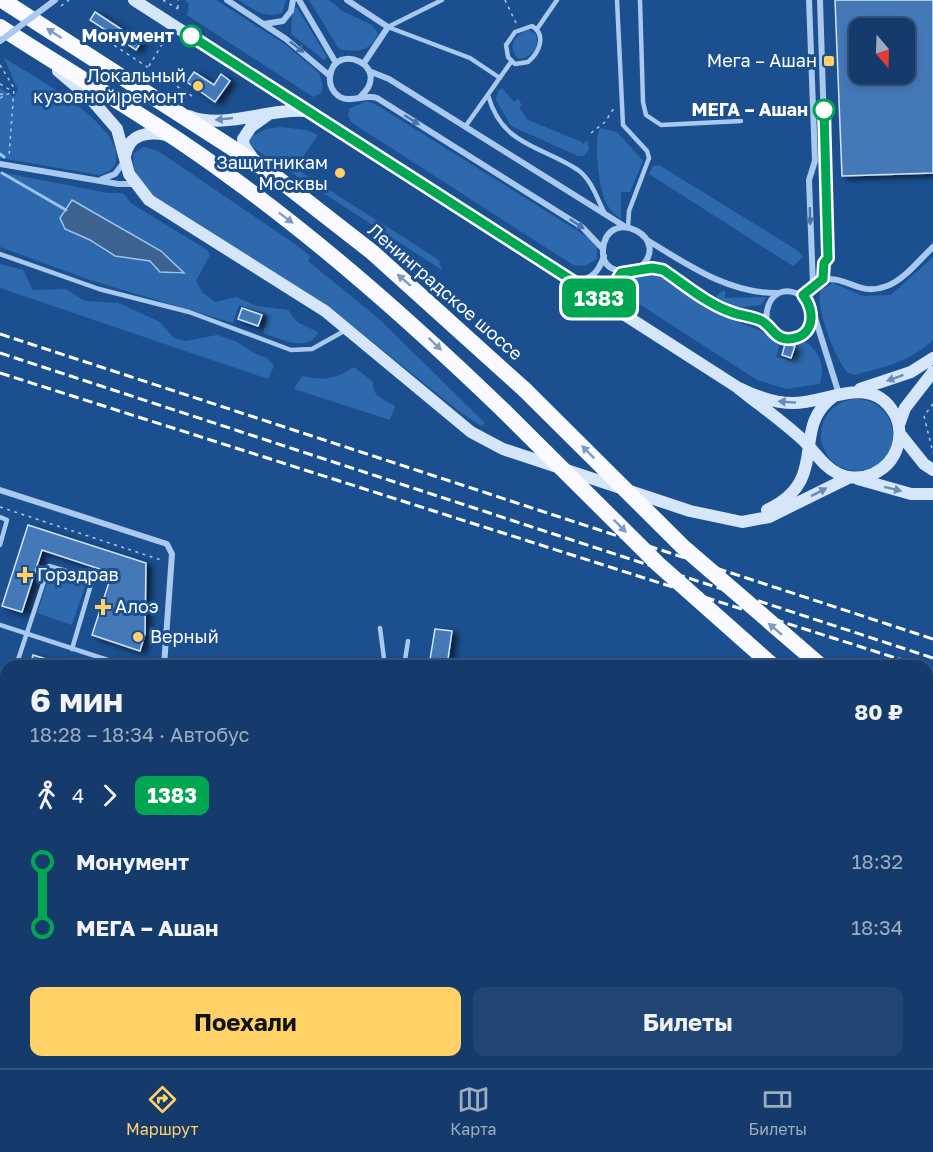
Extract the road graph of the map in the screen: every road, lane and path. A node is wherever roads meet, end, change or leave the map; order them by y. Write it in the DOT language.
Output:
graph roads {
  1 [pos="2,0"];
  2 [pos="55,0"];
  3 [pos="134,0"];
  4 [pos="163,0"];
  5 [pos="178,0"];
  6 [pos="227,0"];
  7 [pos="293,0"];
  8 [pos="299,0"];
  9 [pos="347,0"];
  10 [pos="442,0"];
  11 [pos="505,0"];
  12 [pos="557,0"];
  13 [pos="617,0"];
  14 [pos="640,0"];
  15 [pos="808,0"];
  16 [pos="820,0"];
  17 [pos="261,23"];
  18 [pos="0,27"];
  19 [pos="388,27"];
  20 [pos="89,29"];
  21 [pos="537,29"];
  22 [pos="519,30"];
  23 [pos="167,36"];
  24 [pos="0,41"];
  25 [pos="30,46"];
  26 [pos="511,62"];
  27 [pos="336,63"];
  28 [pos="364,63"];
  29 [pos="0,65"];
  30 [pos="148,67"];
  31 [pos="369,71"];
  32 [pos="330,76"];
  33 [pos="500,78"];
  34 [pos="0,84"];
  35 [pos="12,92"];
  36 [pos="0,94"];
  37 [pos="8,95"];
  38 [pos="488,95"];
  39 [pos="360,97"];
  40 [pos="0,98"];
  41 [pos="195,98"];
  42 [pos="621,99"];
  43 [pos="174,110"];
  44 [pos="274,111"];
  45 [pos="309,111"];
  46 [pos="741,121"];
  47 [pos="465,127"];
  48 [pos="591,133"];
  49 [pos="169,135"];
  50 [pos="125,160"];
  51 [pos="0,164"];
  52 [pos="9,165"];
  53 [pos="261,167"];
  54 [pos="96,180"];
  55 [pos="135,184"];
  56 [pos="606,216"];
  57 [pos="626,227"];
  58 [pos="647,240"];
  59 [pos="933,247"];
  60 [pos="603,249"];
  61 [pos="0,254"];
  62 [pos="604,256"];
  63 [pos="638,270"];
  64 [pos="621,273"];
  65 [pos="823,279"];
  66 [pos="573,281"];
  67 [pos="813,285"];
  68 [pos="779,293"];
  69 [pos="803,295"];
  70 [pos="604,301"];
  71 [pos="813,317"];
  72 [pos="767,325"];
  73 [pos="348,328"];
  74 [pos="933,358"];
  75 [pos="933,372"];
  76 [pos="737,387"];
  77 [pos="854,391"];
  78 [pos="839,394"];
  79 [pos="933,404"];
  80 [pos="899,429"];
  81 [pos="813,431"];
  82 [pos="809,446"];
  83 [pos="933,453"];
  84 [pos="819,456"];
  85 [pos="933,470"];
  86 [pos="852,477"];
  87 [pos="0,490"];
  88 [pos="933,494"];
  89 [pos="0,507"];
  90 [pos="0,517"];
  91 [pos="725,520"];
  92 [pos="0,545"];
  93 [pos="171,563"];
  94 [pos="0,625"];
  95 [pos="380,628"];
  96 [pos="26,634"];
  97 [pos="408,640"];
  98 [pos="72,649"];
  99 [pos="18,660"];
  100 [pos="107,660"];
  101 [pos="164,660"];
  102 [pos="384,660"];
  103 [pos="405,660"];
  104 [pos="767,660"];
  105 [pos="813,660"];
  43 -- 1 [label="highway, Ленинградское шоссе, one-way"];
  2 -- 24 [label="street, bridge"];
  3 -- 45 [label="main road"];
  4 -- 5 [label="path"];
  6 -- 17 [label="street"];
  7 -- 17 [label="street"];
  8 -- 27 [label="street"];
  9 -- 19 [label="street"];
  10 -- 19 [label="lane"];
  11 -- 22 [label="path"];
  12 -- 21 [label="lane"];
  13 -- 42 [label="lane"];
  14 -- 46 [label="lane"];
  15 -- 67 [label="street, one-way"];
  16 -- 65 [label="street"];
  17 -- 32 [label="street, one-way"];
  18 -- 25 [label="highway"];
  19 -- 28 [label="street"];
  19 -- 33 [label="lane"];
  20 -- 30 [label="path"];
  21 -- 22 [label="lane"];
  21 -- 26 [label="lane"];
  22 -- 26 [label="lane"];
  23 -- 30 [label="path"];
  25 -- 49 [label="highway"];
  25 -- 50 [label="main road"];
  26 -- 33 [label="lane"];
  27 -- 28 [label="street"];
  27 -- 32 [label="street"];
  28 -- 31 [label="street"];
  29 -- 35 [label="path"];
  30 -- 41 [label="path"];
  31 -- 39 [label="street"];
  31 -- 47 [label="street"];
  32 -- 39 [label="street"];
  33 -- 38 [label="lane"];
  34 -- 35 [label="path"];
  35 -- 37 [label="path"];
  35 -- 52 [label="path"];
  36 -- 37 [label="path"];
  37 -- 40 [label="path"];
  38 -- 47 [label="lane"];
  38 -- 56 [label="lane"];
  39 -- 60 [label="street, one-way"];
  42 -- 48 [label="path"];
  42 -- 57 [label="lane"];
  44 -- 43 [label="main road, one-way"];
  43 -- 53 [label="highway, Ленинградское шоссе"];
  44 -- 45 [label="main road"];
  44 -- 53 [label="main road"];
  45 -- 66 [label="main road"];
  47 -- 56 [label="street"];
  49 -- 50 [label="main road"];
  49 -- 104 [label="highway, one-way, bridge"];
  50 -- 54 [label="street"];
  50 -- 55 [label="main road"];
  51 -- 52 [label="street"];
  52 -- 54 [label="street"];
  105 -- 53 [label="highway, Ленинградское шоссе, one-way, bridge"];
  54 -- 55 [label="street"];
  55 -- 73 [label="main road"];
  56 -- 57 [label="street"];
  57 -- 58 [label="street"];
  57 -- 60 [label="street"];
  58 -- 63 [label="street"];
  58 -- 68 [label="street"];
  59 -- 65 [label="street"];
  60 -- 62 [label="street"];
  61 -- 73 [label="lane"];
  62 -- 64 [label="street"];
  62 -- 66 [label="street"];
  63 -- 64 [label="street"];
  63 -- 72 [label="street"];
  64 -- 70 [label="street"];
  65 -- 67 [label="street"];
  66 -- 70 [label="main road"];
  67 -- 69 [label="street"];
  68 -- 69 [label="street"];
  68 -- 72 [label="street"];
  69 -- 71 [label="street"];
  70 -- 76 [label="main road"];
  71 -- 72 [label="street"];
  71 -- 78 [label="street"];
  73 -- 91 [label="main road"];
  74 -- 77 [label="main road, one-way"];
  75 -- 80 [label="main road"];
  78 -- 76 [label="main road, one-way"];
  76 -- 82 [label="main road"];
  77 -- 78 [label="main road"];
  77 -- 80 [label="main road"];
  78 -- 81 [label="main road"];
  79 -- 83 [label="path"];
  80 -- 85 [label="main road"];
  80 -- 86 [label="main road"];
  81 -- 82 [label="main road"];
  81 -- 84 [label="main road"];
  82 -- 84 [label="main road"];
  82 -- 91 [label="main road"];
  84 -- 86 [label="main road"];
  86 -- 88 [label="main road, one-way"];
  91 -- 86 [label="main road, one-way"];
  87 -- 93 [label="street"];
  89 -- 93 [label="path"];
  90 -- 92 [label="lane"];
  93 -- 101 [label="street"];
  94 -- 96 [label="lane"];
  95 -- 102 [label="lane"];
  96 -- 98 [label="lane"];
  96 -- 98 [label="lane"];
  96 -- 99 [label="lane"];
  97 -- 103 [label="lane"];
  98 -- 100 [label="lane"];
}
